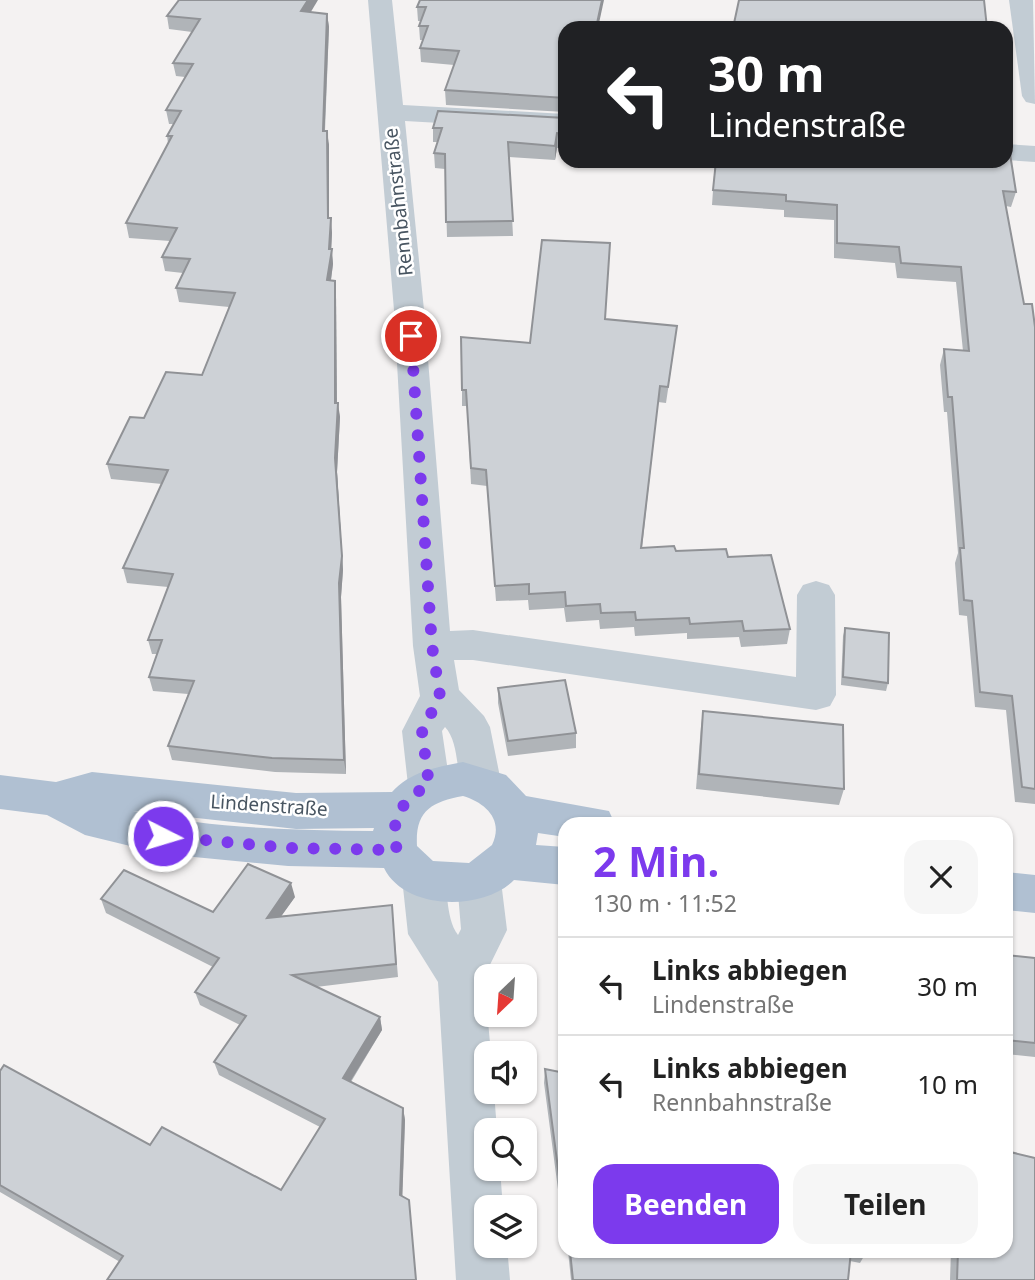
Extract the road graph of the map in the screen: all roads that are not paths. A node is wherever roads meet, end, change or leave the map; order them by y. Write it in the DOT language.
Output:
graph roads {
  1 [pos="380,0"];
  2 [pos="1021,0"];
  3 [pos="1035,96"];
  4 [pos="389,112"];
  5 [pos="558,122"];
  6 [pos="1013,152"];
  7 [pos="1035,154"];
  8 [pos="816,595"];
  9 [pos="432,646"];
  10 [pos="440,696"];
  11 [pos="480,782"];
  12 [pos="0,792"];
  13 [pos="515,812"];
  14 [pos="558,819"];
  15 [pos="412,831"];
  16 [pos="558,866"];
  17 [pos="493,871"];
  18 [pos="1013,892"];
  19 [pos="1035,894"];
  20 [pos="461,977"];
  21 [pos="483,1280"];
  1 -- 4 [label="street, Rennbahnstraße"];
  2 -- 3 [label="street"];
  4 -- 5 [label="street"];
  4 -- 9 [label="street, Rennbahnstraße"];
  6 -- 7 [label="street"];
  8 -- 9 [label="street"];
  9 -- 10 [label="street, Rennbahnstraße"];
  10 -- 11 [label="street"];
  10 -- 15 [label="street"];
  11 -- 13 [label="main road"];
  11 -- 15 [label="main road, Lindenstraße"];
  12 -- 15 [label="main road, Lindenstraße"];
  13 -- 14 [label="main road"];
  13 -- 17 [label="main road"];
  15 -- 17 [label="main road, Lindenstraße"];
  15 -- 20 [label="street"];
  16 -- 17 [label="main road, Lindenstraße"];
  17 -- 20 [label="street"];
  18 -- 19 [label="main road"];
  20 -- 21 [label="street"];
}
